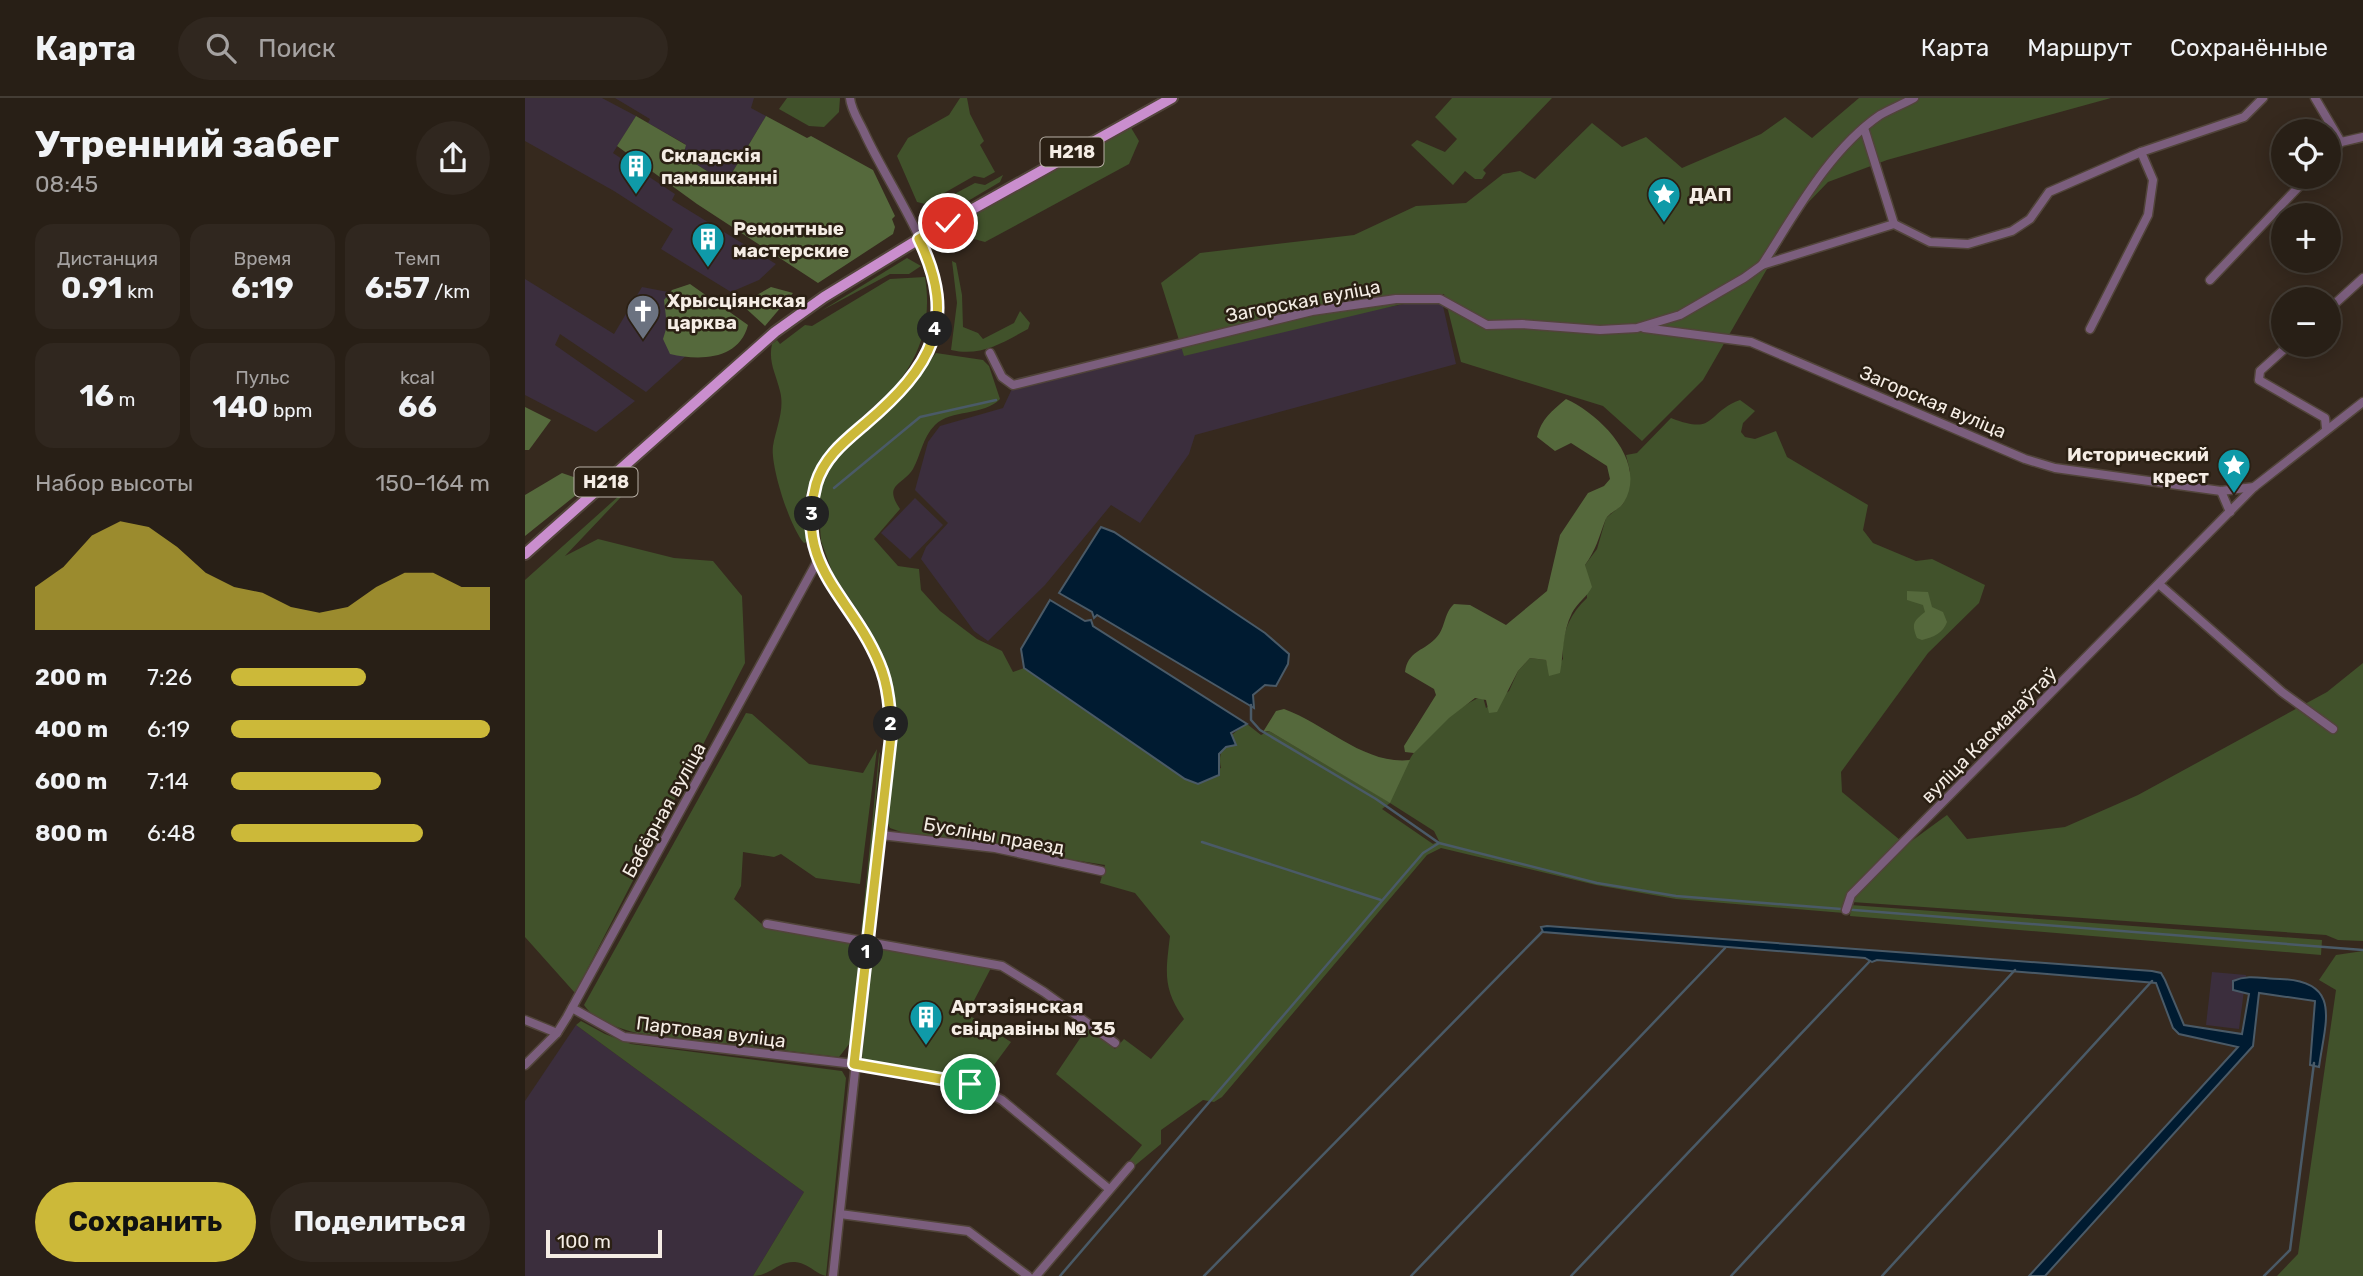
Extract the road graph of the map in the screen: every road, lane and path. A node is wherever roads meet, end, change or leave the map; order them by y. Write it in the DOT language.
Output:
graph roads {
  1 [pos="850,98"];
  2 [pos="1172,98"];
  3 [pos="1914,98"];
  4 [pos="2263,98"];
  5 [pos="2315,98"];
  6 [pos="2327,119"];
  7 [pos="1864,128"];
  8 [pos="2363,136"];
  9 [pos="2341,142"];
  10 [pos="2141,152"];
  11 [pos="2297,189"];
  12 [pos="1894,224"];
  13 [pos="919,239"];
  14 [pos="1762,265"];
  15 [pos="2363,278"];
  16 [pos="2210,280"];
  17 [pos="2341,298"];
  18 [pos="1637,328"];
  19 [pos="2090,329"];
  20 [pos="989,353"];
  21 [pos="2276,357"];
  22 [pos="2363,402"];
  23 [pos="2326,428"];
  24 [pos="2255,487"];
  25 [pos="2221,491"];
  26 [pos="2230,512"];
  27 [pos="525,554"];
  28 [pos="817,562"];
  29 [pos="2160,585"];
  30 [pos="2333,729"];
  31 [pos="881,835"];
  32 [pos="1101,872"];
  33 [pos="1846,910"];
  34 [pos="767,924"];
  35 [pos="867,942"];
  36 [pos="572,1008"];
  37 [pos="525,1020"];
  38 [pos="557,1033"];
  39 [pos="1115,1043"];
  40 [pos="854,1064"];
  41 [pos="525,1065"];
  42 [pos="1129,1166"];
  43 [pos="1109,1189"];
  44 [pos="840,1214"];
  45 [pos="833,1276"];
  46 [pos="1028,1276"];
  47 [pos="1036,1276"];
  1 -- 13 [label="street"];
  2 -- 13 [label="main road, Н218"];
  3 -- 7 [label="street"];
  4 -- 10 [label="street"];
  5 -- 6 [label="street"];
  7 -- 12 [label="street"];
  7 -- 14 [label="street"];
  8 -- 9 [label="street"];
  10 -- 12 [label="street"];
  10 -- 19 [label="street"];
  11 -- 16 [label="street"];
  12 -- 14 [label="street, Загорская вуліца"];
  13 -- 27 [label="main road, Н218"];
  13 -- 28 [label="street"];
  14 -- 18 [label="street, Загорская вуліца"];
  15 -- 17 [label="street"];
  18 -- 20 [label="street, Загорская вуліца"];
  18 -- 25 [label="street, Загорская вуліца"];
  21 -- 23 [label="street"];
  22 -- 23 [label="street, вуліца Касманаўтаў"];
  23 -- 24 [label="street, вуліца Касманаўтаў"];
  24 -- 25 [label="street, Загорская вуліца"];
  24 -- 26 [label="street, вуліца Касманаўтаў"];
  25 -- 26 [label="street"];
  26 -- 29 [label="street, вуліца Касманаўтаў"];
  28 -- 31 [label="street"];
  28 -- 36 [label="street, Бабёрная вуліца"];
  29 -- 30 [label="street"];
  29 -- 33 [label="street, вуліца Касманаўтаў"];
  31 -- 32 [label="street, Бусліны праезд"];
  31 -- 35 [label="street"];
  34 -- 35 [label="street"];
  35 -- 39 [label="street"];
  35 -- 40 [label="street"];
  36 -- 38 [label="street, Бабёрная вуліца"];
  36 -- 40 [label="street, Партовая вуліца"];
  37 -- 38 [label="street"];
  38 -- 41 [label="street, Бабёрная вуліца"];
  40 -- 43 [label="street, Партовая вуліца"];
  40 -- 44 [label="street"];
  42 -- 43 [label="street"];
  43 -- 47 [label="street"];
  44 -- 45 [label="street"];
  44 -- 46 [label="street"];
}
